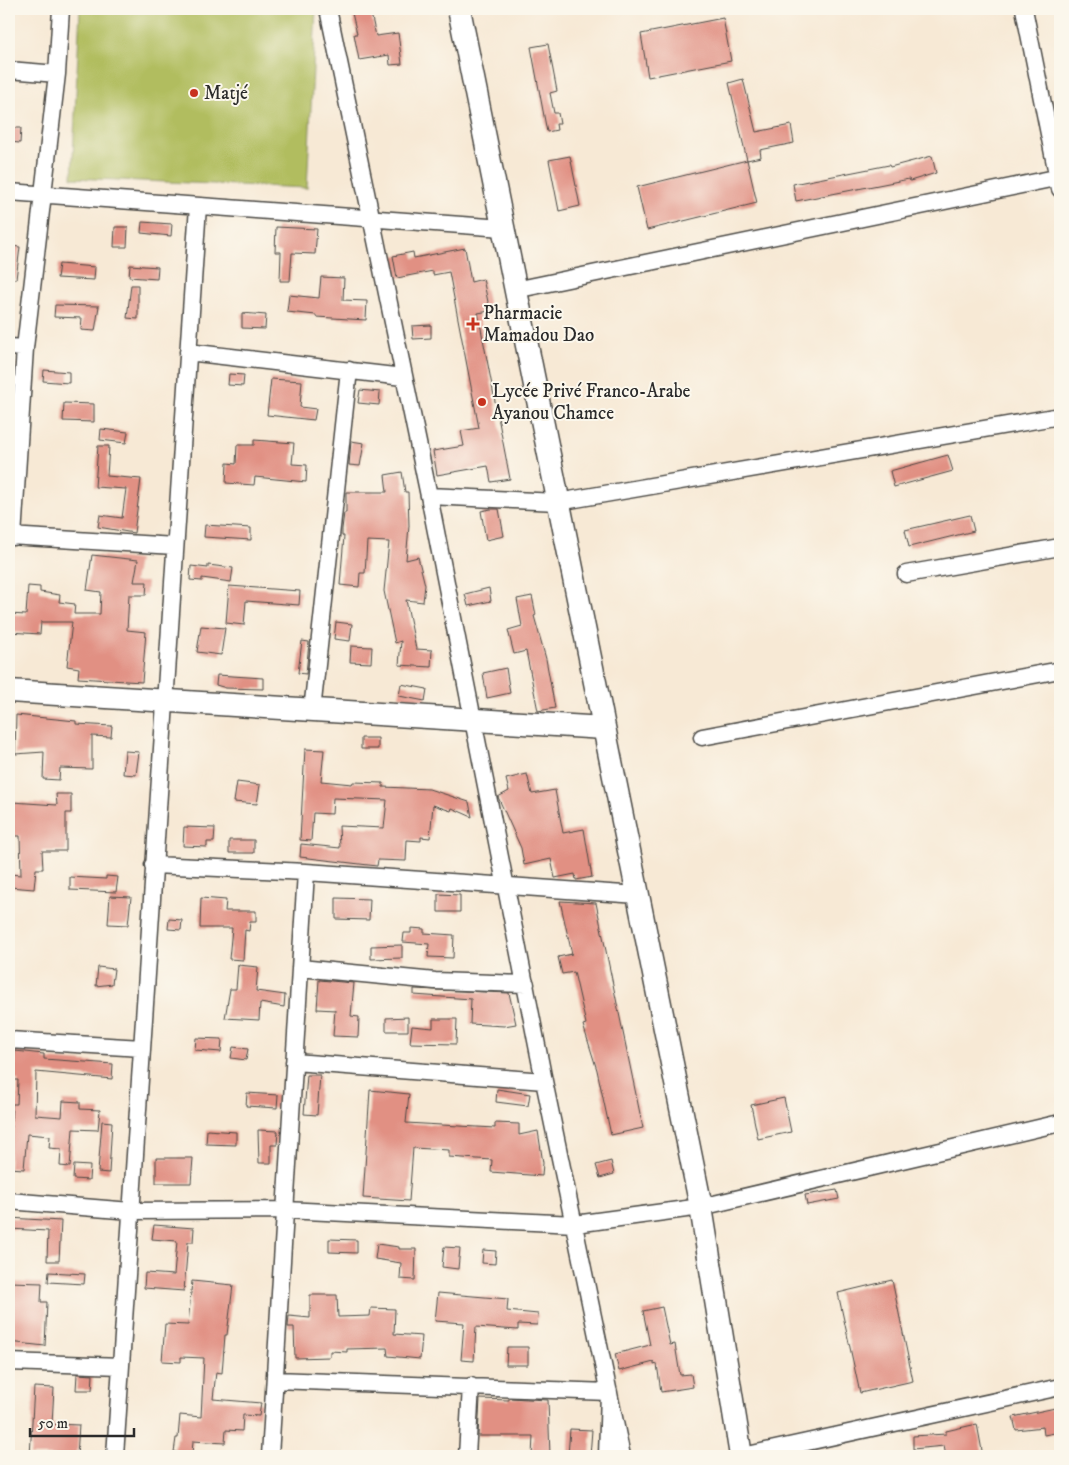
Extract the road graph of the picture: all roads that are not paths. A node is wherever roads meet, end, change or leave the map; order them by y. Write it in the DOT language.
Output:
graph roads {
  1 [pos="61,9"];
  2 [pos="328,9"];
  3 [pos="459,9"];
  4 [pos="1024,9"];
  5 [pos="9,70"];
  6 [pos="57,74"];
  7 [pos="1060,181"];
  8 [pos="9,192"];
  9 [pos="43,194"];
  10 [pos="198,206"];
  11 [pos="371,218"];
  12 [pos="503,228"];
  13 [pos="515,290"];
  14 [pos="17,347"];
  15 [pos="188,352"];
  16 [pos="348,370"];
  17 [pos="403,377"];
  18 [pos="1060,416"];
  19 [pos="14,442"];
  20 [pos="429,496"];
  21 [pos="558,502"];
  22 [pos="11,537"];
  23 [pos="175,546"];
  24 [pos="1060,547"];
  25 [pos="906,574"];
  26 [pos="1060,670"];
  27 [pos="9,691"];
  28 [pos="165,701"];
  29 [pos="312,711"];
  30 [pos="473,721"];
  31 [pos="604,728"];
  32 [pos="702,736"];
  33 [pos="153,865"];
  34 [pos="306,872"];
  35 [pos="508,887"];
  36 [pos="638,895"];
  37 [pos="300,968"];
  38 [pos="526,984"];
  39 [pos="9,1040"];
  40 [pos="142,1048"];
  41 [pos="294,1062"];
  42 [pos="544,1081"];
  43 [pos="1060,1123"];
  44 [pos="9,1201"];
  45 [pos="701,1207"];
  46 [pos="285,1210"];
  47 [pos="132,1211"];
  48 [pos="575,1224"];
  49 [pos="9,1362"];
  50 [pos="121,1366"];
  51 [pos="275,1380"];
  52 [pos="471,1386"];
  53 [pos="1060,1387"];
  54 [pos="609,1392"];
  55 [pos="115,1456"];
  56 [pos="270,1456"];
  57 [pos="467,1456"];
  58 [pos="607,1456"];
  59 [pos="622,1456"];
  60 [pos="742,1456"];
  1 -- 6 [label="street"];
  2 -- 11 [label="street"];
  3 -- 12 [label="street"];
  4 -- 7 [label="street"];
  5 -- 6 [label="street"];
  6 -- 9 [label="street"];
  7 -- 13 [label="street"];
  8 -- 9 [label="street"];
  9 -- 10 [label="street"];
  9 -- 14 [label="street"];
  10 -- 11 [label="street"];
  10 -- 15 [label="street"];
  11 -- 12 [label="street"];
  11 -- 17 [label="street"];
  12 -- 13 [label="street"];
  13 -- 21 [label="street"];
  14 -- 19 [label="street"];
  15 -- 16 [label="street"];
  15 -- 23 [label="street"];
  16 -- 17 [label="street"];
  16 -- 29 [label="street"];
  17 -- 20 [label="street"];
  18 -- 21 [label="street"];
  19 -- 22 [label="street"];
  20 -- 21 [label="street"];
  20 -- 30 [label="street"];
  21 -- 31 [label="street"];
  22 -- 23 [label="street"];
  23 -- 28 [label="street"];
  24 -- 25 [label="street"];
  26 -- 32 [label="street"];
  27 -- 28 [label="street"];
  28 -- 29 [label="street"];
  28 -- 33 [label="street"];
  29 -- 30 [label="street"];
  30 -- 31 [label="street"];
  30 -- 35 [label="street"];
  31 -- 36 [label="street"];
  33 -- 34 [label="street"];
  33 -- 40 [label="street"];
  34 -- 35 [label="street"];
  34 -- 37 [label="street"];
  35 -- 36 [label="street"];
  35 -- 38 [label="street"];
  36 -- 45 [label="street"];
  37 -- 38 [label="street"];
  37 -- 41 [label="street"];
  38 -- 42 [label="street"];
  39 -- 40 [label="street"];
  40 -- 47 [label="street"];
  41 -- 42 [label="street"];
  41 -- 46 [label="street"];
  42 -- 48 [label="street"];
  43 -- 45 [label="street"];
  44 -- 47 [label="street"];
  45 -- 48 [label="street"];
  45 -- 60 [label="street"];
  46 -- 47 [label="street"];
  46 -- 48 [label="street"];
  46 -- 51 [label="street"];
  47 -- 50 [label="street"];
  48 -- 54 [label="street"];
  49 -- 50 [label="street"];
  50 -- 55 [label="street"];
  51 -- 52 [label="street"];
  51 -- 56 [label="street"];
  52 -- 54 [label="street"];
  52 -- 57 [label="street"];
  53 -- 60 [label="street"];
  54 -- 58 [label="street"];
  54 -- 59 [label="street"];
}
